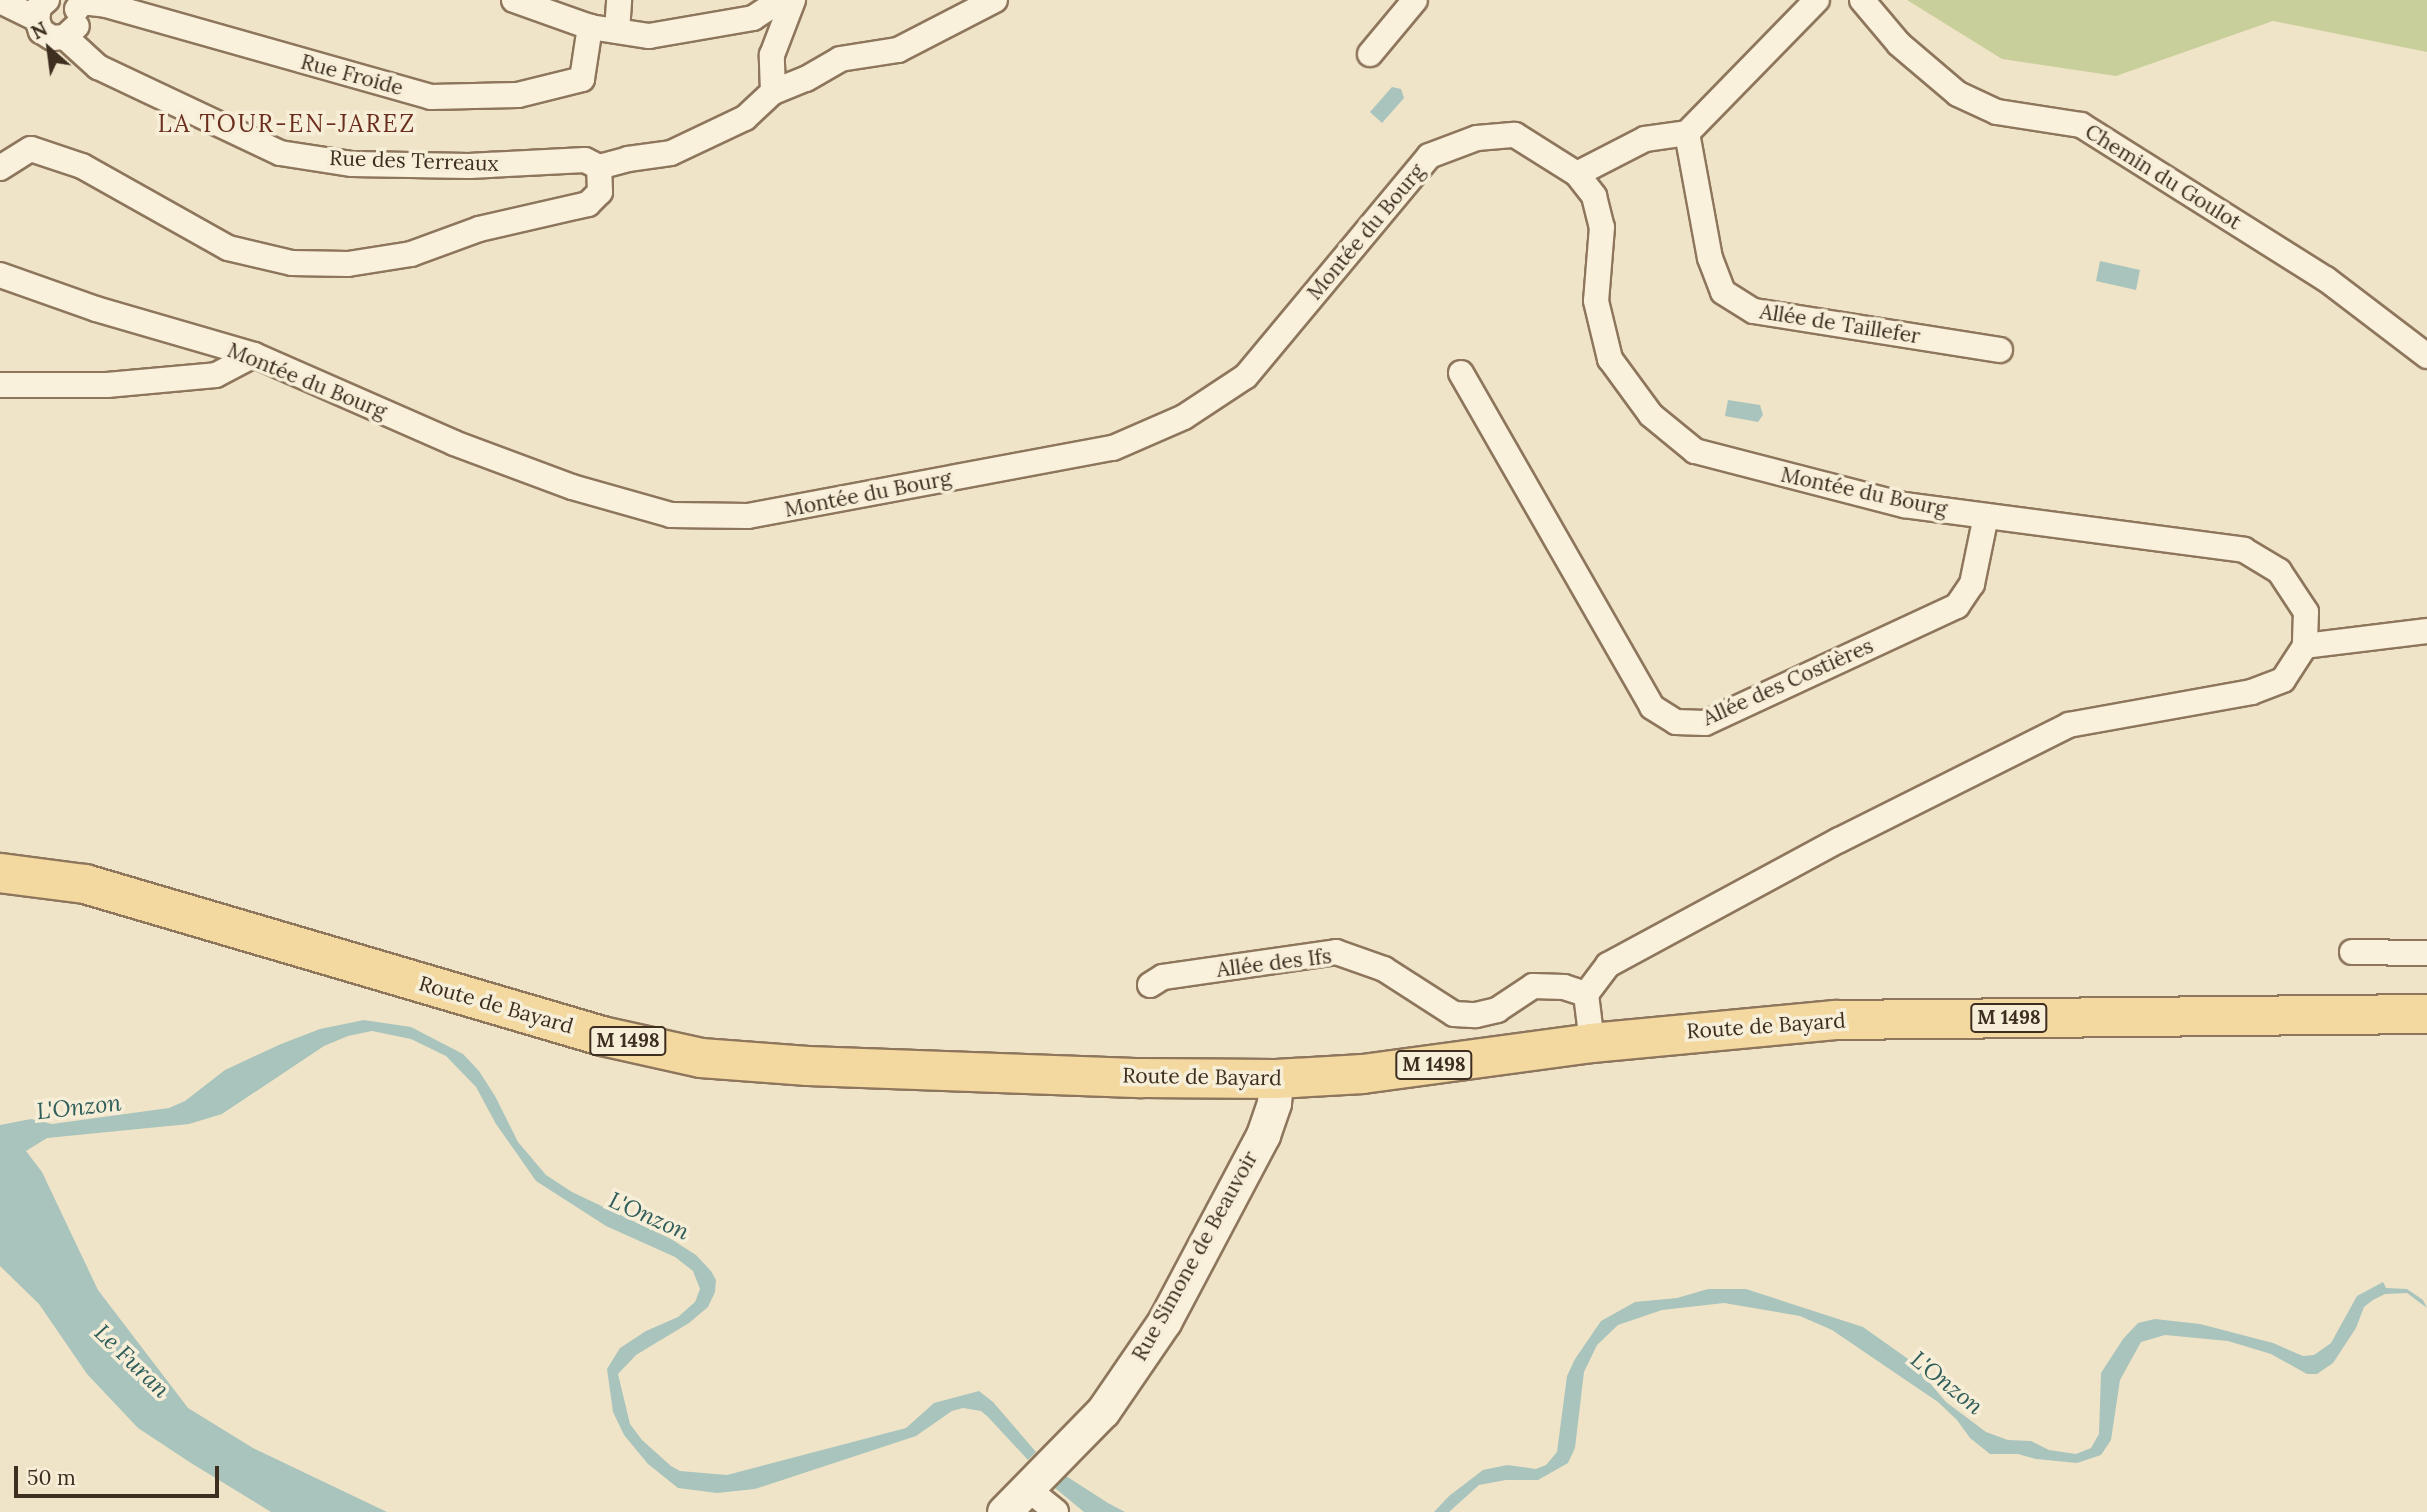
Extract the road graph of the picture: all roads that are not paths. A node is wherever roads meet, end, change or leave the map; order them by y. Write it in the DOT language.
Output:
graph roads {
  1 [pos="514,0"];
  2 [pos="619,0"];
  3 [pos="780,0"];
  4 [pos="793,0"];
  5 [pos="995,0"];
  6 [pos="1415,0"];
  7 [pos="1817,0"];
  8 [pos="1862,0"];
  9 [pos="0,1"];
  10 [pos="74,4"];
  11 [pos="42,9"];
  12 [pos="590,27"];
  13 [pos="617,31"];
  14 [pos="65,37"];
  15 [pos="1370,54"];
  16 [pos="773,92"];
  17 [pos="1686,132"];
  18 [pos="599,167"];
  19 [pos="0,168"];
  20 [pos="1577,174"];
  21 [pos="0,275"];
  22 [pos="2000,350"];
  23 [pos="254,355"];
  24 [pos="2427,356"];
  25 [pos="1461,373"];
  26 [pos="0,385"];
  27 [pos="1986,516"];
  28 [pos="2427,631"];
  29 [pos="2305,646"];
  30 [pos="0,873"];
  31 [pos="2352,952"];
  32 [pos="2427,953"];
  33 [pos="1150,985"];
  34 [pos="1586,994"];
  35 [pos="2427,1014"];
  36 [pos="1592,1043"];
  37 [pos="1276,1079"];
  38 [pos="1028,1489"];
  39 [pos="1004,1512"];
  40 [pos="1056,1512"];
  1 -- 12 [label="street"];
  2 -- 13 [label="street"];
  3 -- 13 [label="street"];
  4 -- 16 [label="street"];
  5 -- 16 [label="street"];
  6 -- 15 [label="street"];
  7 -- 17 [label="street"];
  8 -- 24 [label="street, Chemin du Goulot"];
  9 -- 11 [label="street"];
  10 -- 12 [label="street, Rue Froide"];
  10 -- 14 [label="street"];
  11 -- 14 [label="street, Rue des Terreaux"];
  12 -- 13 [label="street"];
  14 -- 18 [label="street, Rue des Terreaux"];
  16 -- 18 [label="street, Rue des Terreaux"];
  17 -- 20 [label="street"];
  17 -- 22 [label="street, Allée de Taillefer"];
  18 -- 19 [label="street"];
  20 -- 23 [label="street, Montée du Bourg"];
  20 -- 27 [label="street, Montée du Bourg"];
  21 -- 23 [label="street, Montée du Bourg"];
  23 -- 26 [label="street"];
  25 -- 27 [label="street, Allée des Costières"];
  27 -- 29 [label="street, Montée du Bourg"];
  28 -- 29 [label="street"];
  29 -- 34 [label="street"];
  30 -- 37 [label="main road, Route de Bayard / M 1498"];
  31 -- 32 [label="street"];
  33 -- 34 [label="street, Allée des Ifs"];
  34 -- 36 [label="street"];
  35 -- 36 [label="main road, Route de Bayard / M 1498"];
  36 -- 37 [label="main road, Route de Bayard / M 1498"];
  37 -- 38 [label="main road, Rue Simone de Beauvoir"];
  38 -- 39 [label="main road, Rue Simone de Beauvoir"];
  38 -- 40 [label="street"];
}
